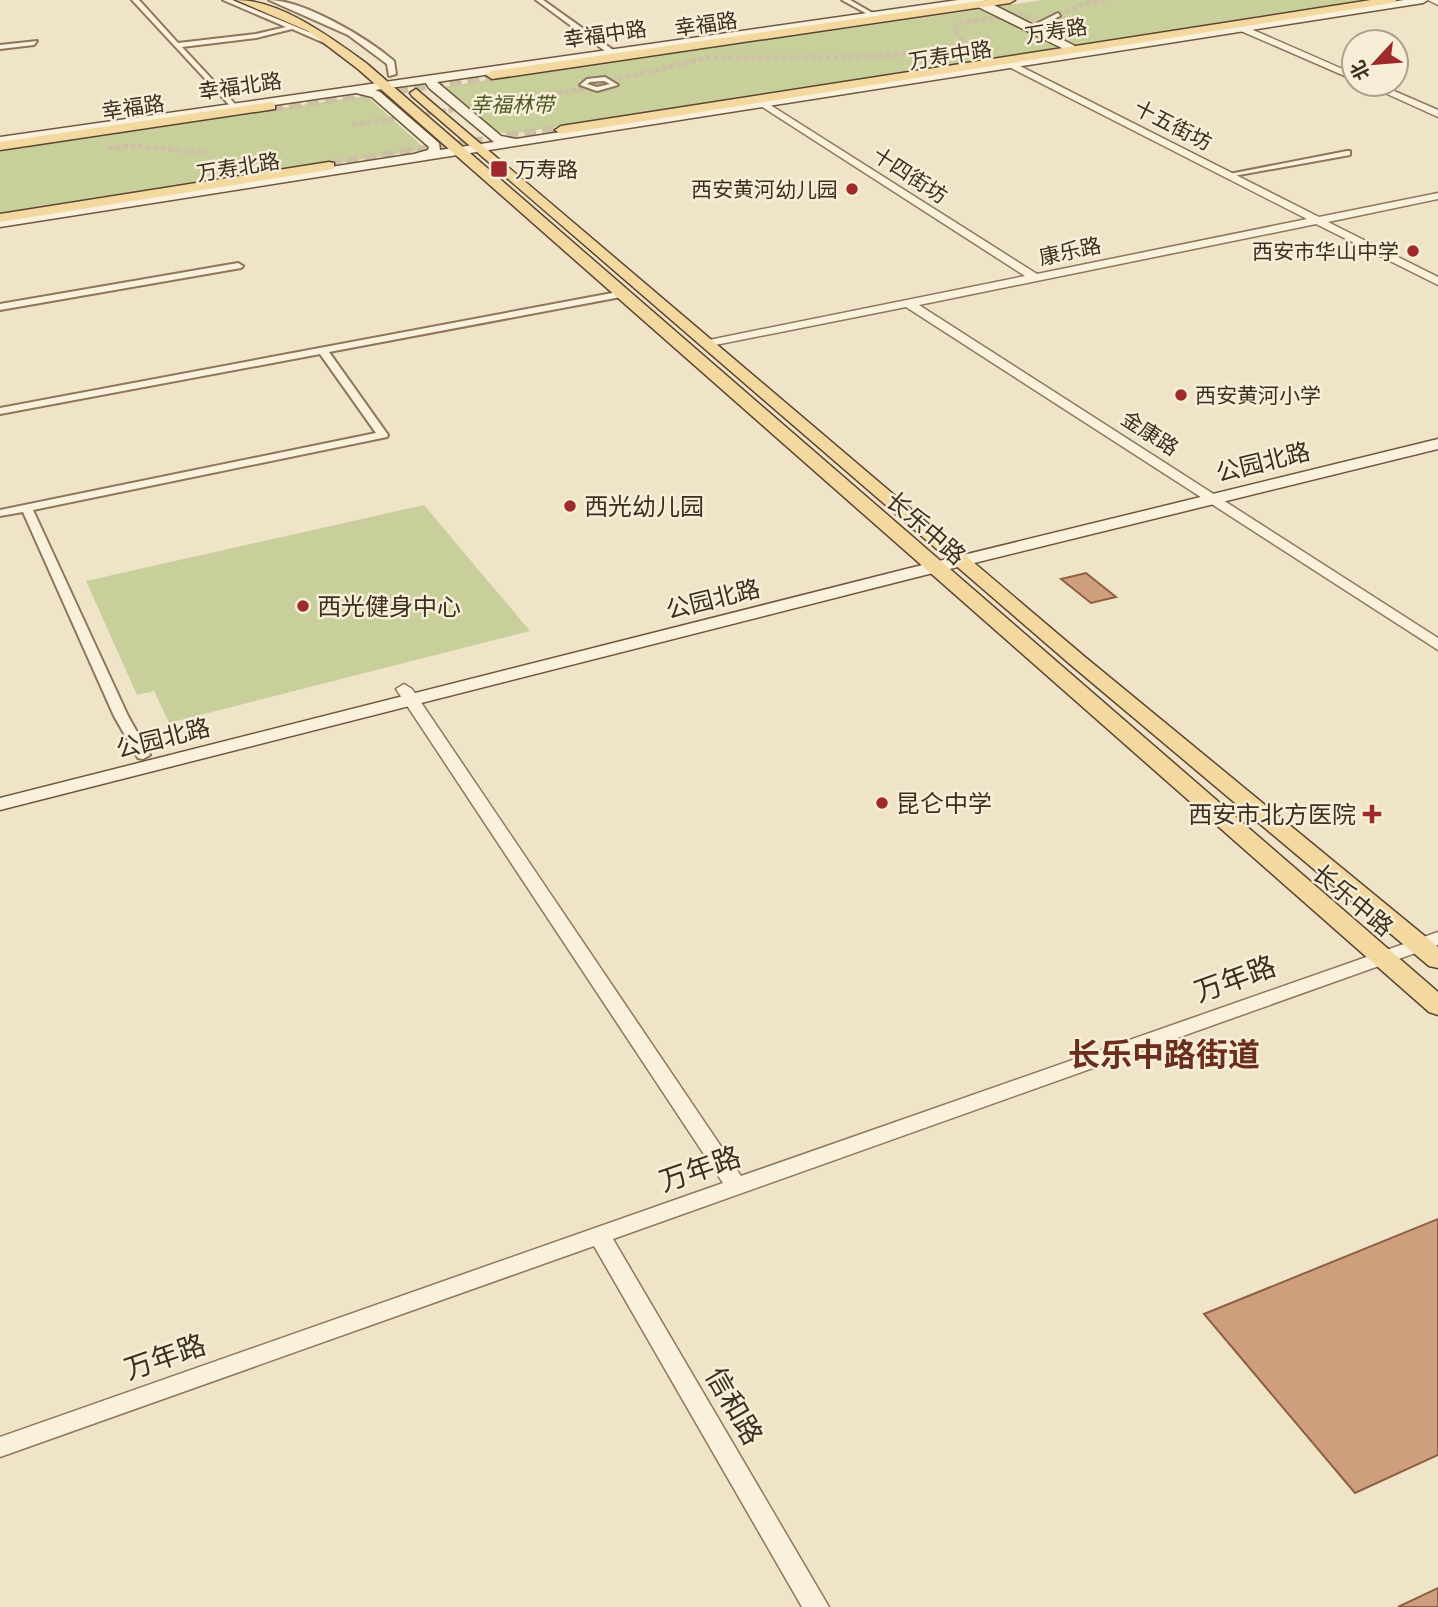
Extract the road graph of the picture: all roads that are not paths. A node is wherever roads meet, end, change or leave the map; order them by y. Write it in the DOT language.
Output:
graph roads {
  1 [pos="135,0"];
  2 [pos="226,0"];
  3 [pos="241,0"];
  4 [pos="255,0"];
  5 [pos="272,0"];
  6 [pos="539,0"];
  7 [pos="845,0"];
  8 [pos="1010,0"];
  9 [pos="1392,0"];
  10 [pos="1423,0"];
  11 [pos="1432,0"];
  12 [pos="978,2"];
  13 [pos="1438,2"];
  14 [pos="873,15"];
  15 [pos="1058,15"];
  16 [pos="293,27"];
  17 [pos="1049,27"];
  18 [pos="1244,29"];
  19 [pos="1181,33"];
  20 [pos="34,43"];
  21 [pos="334,44"];
  22 [pos="1146,44"];
  23 [pos="177,45"];
  24 [pos="0,47"];
  25 [pos="612,52"];
  26 [pos="1079,52"];
  27 [pos="1012,65"];
  28 [pos="1340,71"];
  29 [pos="492,75"];
  30 [pos="944,76"];
  31 [pos="439,77"];
  32 [pos="605,79"];
  33 [pos="393,80"];
  34 [pos="857,84"];
  35 [pos="344,90"];
  36 [pos="527,98"];
  37 [pos="1402,98"];
  38 [pos="491,104"];
  39 [pos="764,104"];
  40 [pos="271,106"];
  41 [pos="233,107"];
  42 [pos="1438,114"];
  43 [pos="561,130"];
  44 [pos="526,141"];
  45 [pos="0,143"];
  46 [pos="482,148"];
  47 [pos="460,152"];
  48 [pos="1347,153"];
  49 [pos="401,161"];
  50 [pos="329,166"];
  51 [pos="1228,175"];
  52 [pos="1438,196"];
  53 [pos="0,220"];
  54 [pos="1316,220"];
  55 [pos="616,264"];
  56 [pos="238,265"];
  57 [pos="593,269"];
  58 [pos="1036,278"];
  59 [pos="1438,282"];
  60 [pos="623,294"];
  61 [pos="909,304"];
  62 [pos="0,307"];
  63 [pos="709,344"];
  64 [pos="322,350"];
  65 [pos="0,411"];
  66 [pos="1438,432"];
  67 [pos="1438,444"];
  68 [pos="1207,495"];
  69 [pos="27,508"];
  70 [pos="0,513"];
  71 [pos="956,556"];
  72 [pos="928,563"];
  73 [pos="1438,645"];
  74 [pos="408,695"];
  75 [pos="143,755"];
  76 [pos="0,791"];
  77 [pos="0,804"];
  78 [pos="1429,941"];
  79 [pos="1383,958"];
  80 [pos="1438,960"];
  81 [pos="1438,1006"];
  82 [pos="737,1187"];
  83 [pos="600,1236"];
  84 [pos="0,1447"];
  85 [pos="817,1607"];
  1 -- 23 [label="street"];
  2 -- 16 [label="street"];
  3 -- 21 [label="main road"];
  4 -- 33 [label="main road"];
  5 -- 33 [label="street"];
  6 -- 25 [label="street"];
  7 -- 14 [label="street"];
  8 -- 12 [label="main road, 幸福路"];
  9 -- 19 [label="main road, 万寿路"];
  10 -- 18 [label="main road, 万寿中路"];
  11 -- 13 [label="street"];
  12 -- 14 [label="main road, 幸福中路"];
  12 -- 26 [label="main road"];
  12 -- 29 [label="main road, 幸福路"];
  14 -- 25 [label="main road, 幸福中路"];
  15 -- 17 [label="street"];
  16 -- 21 [label="street"];
  16 -- 23 [label="street"];
  18 -- 22 [label="main road, 万寿中路"];
  18 -- 28 [label="street"];
  19 -- 22 [label="main road"];
  19 -- 26 [label="main road, 万寿路"];
  20 -- 24 [label="street"];
  21 -- 33 [label="main road"];
  22 -- 26 [label="main road, 万寿中路"];
  23 -- 41 [label="street"];
  25 -- 31 [label="main road, 幸福中路"];
  26 -- 27 [label="main road, 万寿中路"];
  26 -- 34 [label="main road, 万寿路"];
  27 -- 30 [label="main road, 万寿中路"];
  27 -- 51 [label="street, 十五街坊"];
  30 -- 34 [label="main road"];
  30 -- 39 [label="main road, 万寿中路"];
  31 -- 33 [label="main road, 幸福中路"];
  31 -- 44 [label="main road"];
  32 -- 32 [label="street"];
  33 -- 35 [label="main road, 幸福北路"];
  33 -- 46 [label="main road, 长乐中路"];
  33 -- 47 [label="main road, 长乐中路"];
  34 -- 43 [label="main road, 万寿路"];
  35 -- 41 [label="main road, 幸福北路"];
  35 -- 49 [label="main road"];
  36 -- 38 [label="street"];
  37 -- 42 [label="street"];
  39 -- 44 [label="main road, 万寿中路"];
  39 -- 58 [label="street, 十四街坊"];
  40 -- 45 [label="main road, 幸福路"];
  41 -- 45 [label="main road, 幸福北路"];
  44 -- 46 [label="main road, 万寿中路"];
  46 -- 47 [label="main road, 万寿北路"];
  46 -- 55 [label="main road, 长乐中路"];
  47 -- 49 [label="main road, 万寿北路"];
  47 -- 57 [label="main road, 长乐中路"];
  48 -- 51 [label="street"];
  49 -- 53 [label="main road, 万寿北路"];
  50 -- 53 [label="main road"];
  51 -- 54 [label="street, 十五街坊"];
  52 -- 54 [label="street, 康乐路"];
  54 -- 58 [label="street, 康乐路"];
  54 -- 59 [label="street, 十五街坊"];
  55 -- 57 [label="main road"];
  55 -- 63 [label="main road, 长乐中路"];
  56 -- 62 [label="street"];
  57 -- 60 [label="main road, 长乐中路"];
  58 -- 61 [label="street, 康乐路"];
  60 -- 64 [label="street"];
  60 -- 72 [label="main road, 长乐中路"];
  61 -- 63 [label="street, 康乐路"];
  61 -- 68 [label="street, 金康路"];
  63 -- 71 [label="main road, 长乐中路"];
  64 -- 65 [label="street"];
  64 -- 69 [label="street"];
  66 -- 68 [label="main road, 公园北路"];
  67 -- 68 [label="main road, 公园北路"];
  68 -- 71 [label="main road, 公园北路"];
  68 -- 73 [label="street, 金康路"];
  69 -- 70 [label="street"];
  69 -- 75 [label="street"];
  71 -- 72 [label="main road, 公园北路"];
  71 -- 78 [label="main road, 长乐中路"];
  72 -- 74 [label="main road, 公园北路"];
  72 -- 79 [label="main road, 长乐中路"];
  74 -- 75 [label="main road, 公园北路"];
  74 -- 77 [label="main road, 公园北路"];
  74 -- 82 [label="street"];
  75 -- 76 [label="main road, 公园北路"];
  78 -- 79 [label="street, 万年路"];
  78 -- 80 [label="main road, 长乐中路"];
  79 -- 81 [label="main road, 长乐中路"];
  79 -- 82 [label="street, 万年路"];
  82 -- 83 [label="street, 万年路"];
  83 -- 84 [label="street, 万年路"];
  83 -- 85 [label="street, 信和路"];
}
